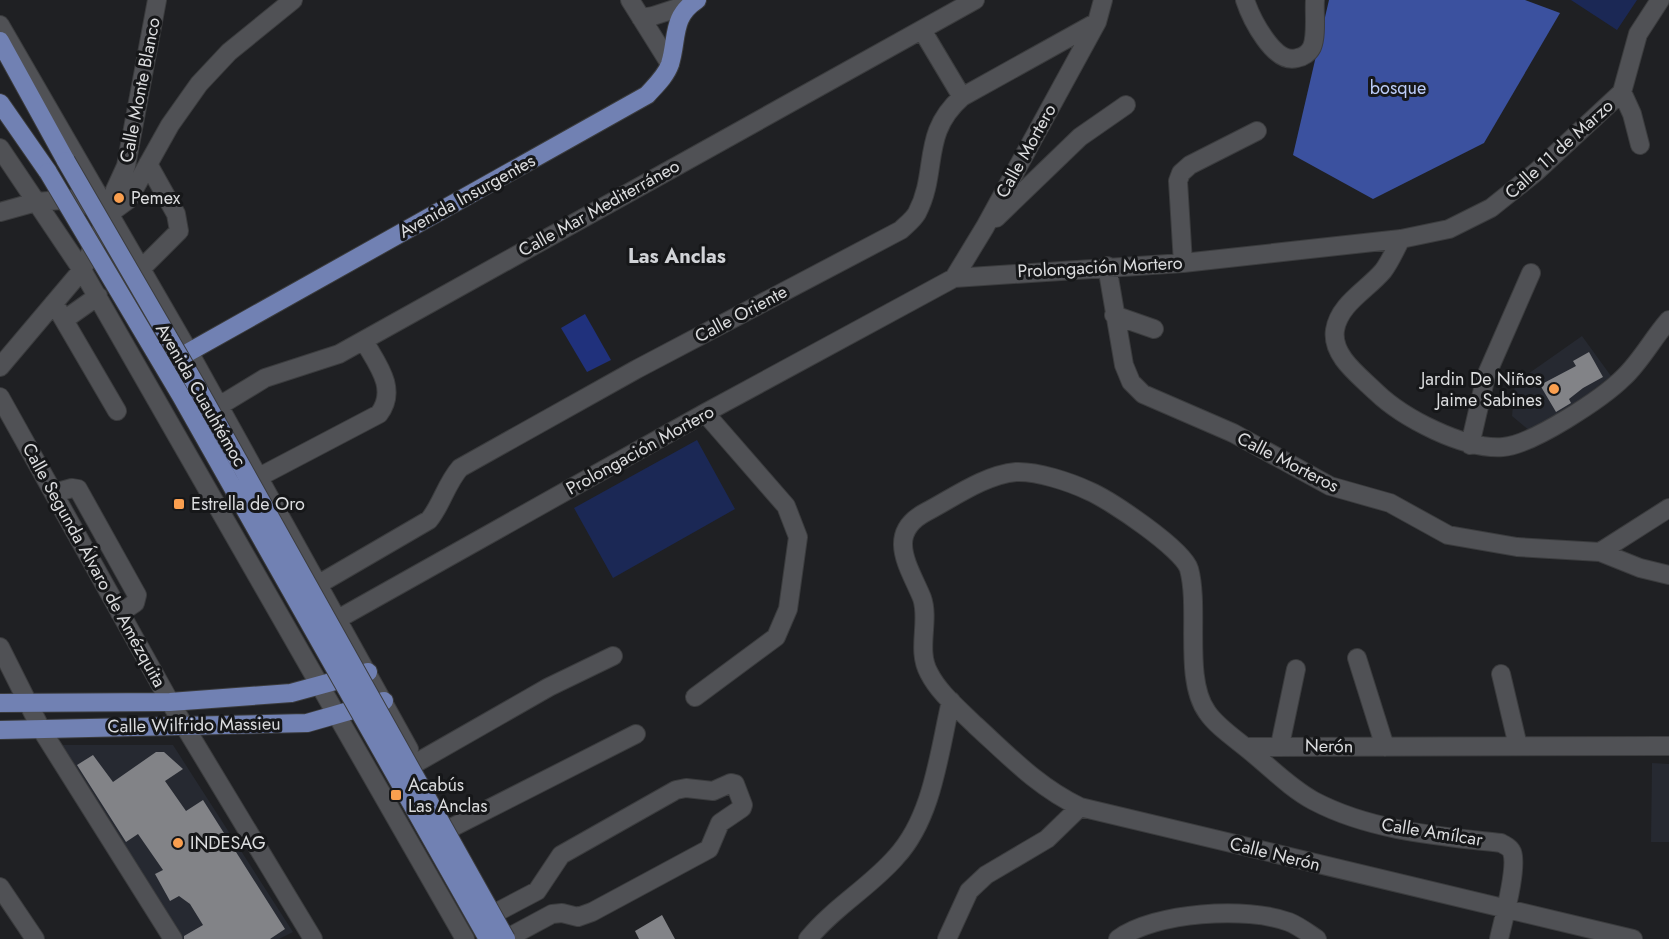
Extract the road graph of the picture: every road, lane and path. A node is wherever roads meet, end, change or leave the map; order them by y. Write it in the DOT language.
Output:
graph roads {
  1 [pos="157,0"];
  2 [pos="293,0"];
  3 [pos="630,0"];
  4 [pos="975,0"];
  5 [pos="1103,0"];
  6 [pos="1245,0"];
  7 [pos="1315,0"];
  8 [pos="1660,0"];
  9 [pos="695,1"];
  10 [pos="641,18"];
  11 [pos="1097,22"];
  12 [pos="0,25"];
  13 [pos="922,30"];
  14 [pos="0,41"];
  15 [pos="670,64"];
  16 [pos="1622,92"];
  17 [pos="962,97"];
  18 [pos="0,103"];
  19 [pos="1125,105"];
  20 [pos="1257,130"];
  21 [pos="1640,145"];
  22 [pos="3,154"];
  23 [pos="148,164"];
  24 [pos="0,179"];
  25 [pos="36,201"];
  26 [pos="0,212"];
  27 [pos="109,214"];
  28 [pos="985,227"];
  29 [pos="1401,239"];
  30 [pos="1183,262"];
  31 [pos="1107,266"];
  32 [pos="141,269"];
  33 [pos="82,270"];
  34 [pos="1531,273"];
  35 [pos="954,278"];
  36 [pos="98,296"];
  37 [pos="54,303"];
  38 [pos="1114,315"];
  39 [pos="64,320"];
  40 [pos="1669,320"];
  41 [pos="1154,329"];
  42 [pos="364,341"];
  43 [pos="189,352"];
  44 [pos="0,367"];
  45 [pos="0,397"];
  46 [pos="219,406"];
  47 [pos="117,411"];
  48 [pos="705,413"];
  49 [pos="1470,445"];
  50 [pos="259,477"];
  51 [pos="1669,508"];
  52 [pos="1600,552"];
  53 [pos="1669,575"];
  54 [pos="319,584"];
  55 [pos="338,619"];
  56 [pos="0,647"];
  57 [pos="613,656"];
  58 [pos="1357,658"];
  59 [pos="1296,669"];
  60 [pos="368,672"];
  61 [pos="1501,674"];
  62 [pos="321,686"];
  63 [pos="695,697"];
  64 [pos="384,701"];
  65 [pos="951,701"];
  66 [pos="28,702"];
  67 [pos="170,702"];
  68 [pos="0,703"];
  69 [pos="338,716"];
  70 [pos="184,726"];
  71 [pos="41,729"];
  72 [pos="0,730"];
  73 [pos="636,734"];
  74 [pos="1280,746"];
  75 [pos="1518,746"];
  76 [pos="1669,746"];
  77 [pos="1246,747"];
  78 [pos="1385,747"];
  79 [pos="417,763"];
  80 [pos="1080,807"];
  81 [pos="453,827"];
  82 [pos="0,887"];
  83 [pos="1505,910"];
  84 [pos="499,911"];
  85 [pos="306,937"];
  86 [pos="512,938"];
  87 [pos="35,939"];
  88 [pos="173,939"];
  89 [pos="465,939"];
  90 [pos="488,939"];
  91 [pos="808,939"];
  92 [pos="947,939"];
  93 [pos="1118,939"];
  94 [pos="1317,939"];
  95 [pos="1499,939"];
  96 [pos="1633,939"];
  1 -- 27 [label="street, Calle Monte Blanco"];
  2 -- 23 [label="street"];
  3 -- 10 [label="street"];
  4 -- 13 [label="street, Calle Mar Mediterráneo"];
  5 -- 11 [label="street"];
  6 -- 7 [label="street"];
  8 -- 16 [label="street, Calle 11 de Marzo"];
  9 -- 10 [label="street"];
  9 -- 15 [label="main road, Avenida Insurgentes"];
  10 -- 15 [label="street"];
  11 -- 17 [label="street, Calle Oriente"];
  11 -- 28 [label="street, Calle Mortero"];
  12 -- 27 [label="street"];
  13 -- 17 [label="street"];
  13 -- 42 [label="street, Calle Mar Mediterráneo"];
  14 -- 86 [label="main road, Avenida Cuauhtémoc, bridge"];
  15 -- 43 [label="main road, Avenida Insurgentes"];
  16 -- 21 [label="street"];
  16 -- 29 [label="street, Calle 11 de Marzo"];
  17 -- 54 [label="street, Calle Oriente"];
  18 -- 90 [label="main road, Avenida Cuauhtémoc, bridge"];
  19 -- 28 [label="street"];
  20 -- 30 [label="street"];
  22 -- 24 [label="street"];
  22 -- 25 [label="street"];
  23 -- 27 [label="street"];
  23 -- 32 [label="street"];
  25 -- 26 [label="street"];
  25 -- 27 [label="street"];
  25 -- 33 [label="street"];
  27 -- 32 [label="street"];
  27 -- 33 [label="street"];
  28 -- 35 [label="street, Calle Mortero"];
  29 -- 30 [label="street, Prolongación Mortero"];
  29 -- 49 [label="street"];
  30 -- 31 [label="street, Prolongación Mortero"];
  31 -- 35 [label="street, Prolongación Mortero"];
  31 -- 38 [label="street, Calle Morteros"];
  32 -- 43 [label="street"];
  33 -- 36 [label="street"];
  33 -- 37 [label="street"];
  34 -- 49 [label="street"];
  35 -- 48 [label="street, Prolongación Mortero"];
  36 -- 39 [label="street"];
  36 -- 62 [label="street"];
  37 -- 39 [label="street"];
  37 -- 44 [label="street"];
  38 -- 41 [label="street"];
  38 -- 52 [label="street, Calle Morteros"];
  39 -- 47 [label="street"];
  40 -- 49 [label="street"];
  42 -- 46 [label="street, Calle Mar Mediterráneo"];
  42 -- 50 [label="street"];
  43 -- 46 [label="street"];
  45 -- 67 [label="street, Calle Segunda Álvaro de Amézquita"];
  46 -- 50 [label="street"];
  48 -- 55 [label="street, Prolongación Mortero"];
  48 -- 63 [label="street"];
  50 -- 54 [label="street"];
  51 -- 52 [label="street"];
  52 -- 53 [label="street, Calle Morteros"];
  54 -- 55 [label="street"];
  55 -- 60 [label="street"];
  56 -- 66 [label="street"];
  57 -- 79 [label="street"];
  58 -- 78 [label="street"];
  59 -- 74 [label="street"];
  60 -- 62 [label="main road, Calle Wilfrido Massieu"];
  60 -- 64 [label="street"];
  61 -- 75 [label="street"];
  62 -- 67 [label="main road, Calle Wilfrido Massieu"];
  62 -- 69 [label="street"];
  64 -- 69 [label="main road, Calle Wilfrido Massieu"];
  64 -- 79 [label="street"];
  65 -- 77 [label="street, Calle Nerón"];
  65 -- 80 [label="street, Calle Nerón"];
  65 -- 91 [label="street"];
  66 -- 67 [label="main road, Calle Wilfrido Massieu"];
  66 -- 68 [label="main road, Calle Wilfrido Massieu"];
  66 -- 71 [label="street"];
  67 -- 70 [label="street, Calle Segunda Álvaro de Amézquita"];
  69 -- 70 [label="main road, Calle Wilfrido Massieu"];
  69 -- 89 [label="street"];
  70 -- 71 [label="main road, Calle Wilfrido Massieu"];
  70 -- 85 [label="street, Calle Segunda Álvaro de Amézquita"];
  71 -- 72 [label="main road, Calle Wilfrido Massieu"];
  71 -- 88 [label="street"];
  73 -- 81 [label="street"];
  74 -- 77 [label="street, Nerón"];
  74 -- 78 [label="street, Nerón"];
  75 -- 76 [label="street, Nerón"];
  75 -- 78 [label="street, Nerón"];
  77 -- 83 [label="street, Calle Amílcar"];
  79 -- 81 [label="street"];
  80 -- 83 [label="street, Calle Nerón"];
  80 -- 92 [label="street"];
  81 -- 84 [label="street"];
  82 -- 87 [label="street"];
  83 -- 95 [label="street, Calle Amílcar"];
  83 -- 96 [label="street, Calle Nerón"];
  84 -- 86 [label="street"];
  84 -- 86 [label="street"];
  93 -- 94 [label="street"];
}
